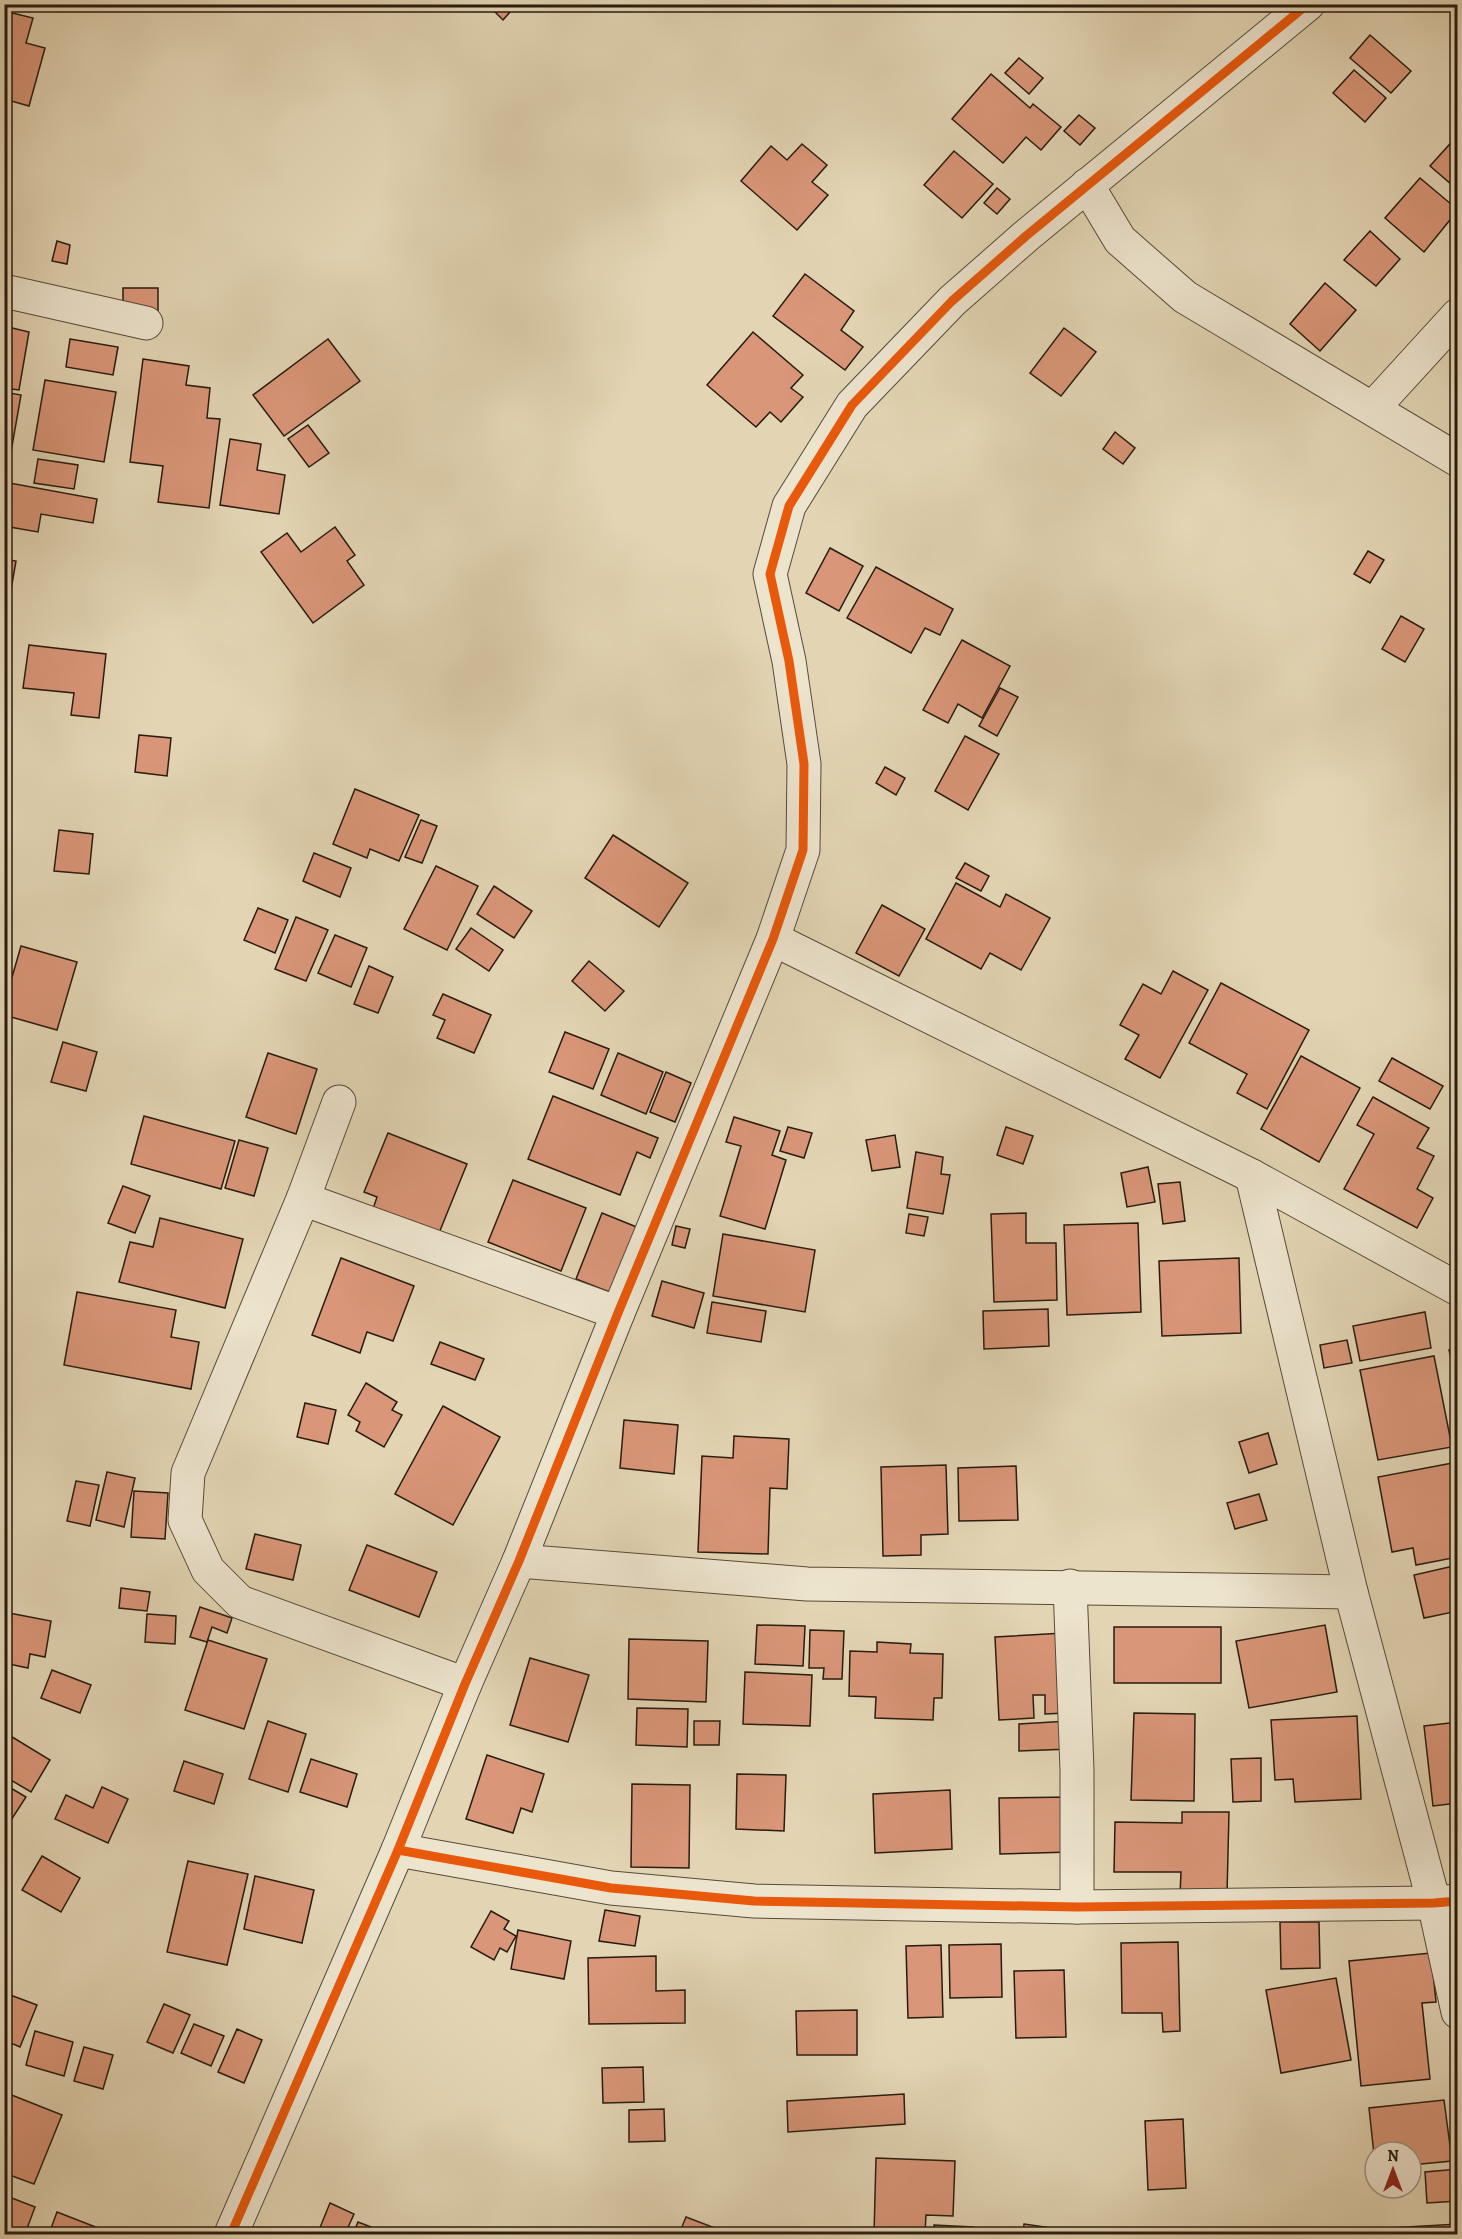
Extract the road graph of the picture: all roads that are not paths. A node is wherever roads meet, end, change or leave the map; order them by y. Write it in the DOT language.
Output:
graph roads {
  1 [pos="1308,4"];
  2 [pos="1087,185"];
  3 [pos="4,291"];
  4 [pos="1458,315"];
  5 [pos="146,323"];
  6 [pos="1372,408"];
  7 [pos="1458,460"];
  8 [pos="773,939"];
  9 [pos="339,1102"];
  10 [pos="1252,1176"];
  11 [pos="303,1199"];
  12 [pos="1458,1289"];
  13 [pos="618,1313"];
  14 [pos="519,1561"];
  15 [pos="1070,1586"];
  16 [pos="1351,1592"];
  17 [pos="465,1684"];
  18 [pos="398,1850"];
  19 [pos="1446,1902"];
  20 [pos="1077,1906"];
  21 [pos="1458,2012"];
  22 [pos="231,2235"];
  1 -- 2 [label="street"];
  2 -- 6 [label="street"];
  2 -- 8 [label="street"];
  3 -- 5 [label="street"];
  4 -- 6 [label="street"];
  6 -- 7 [label="street"];
  8 -- 10 [label="street"];
  8 -- 13 [label="street"];
  9 -- 11 [label="street"];
  10 -- 12 [label="street"];
  10 -- 16 [label="street"];
  11 -- 13 [label="street"];
  11 -- 17 [label="street"];
  13 -- 14 [label="street"];
  14 -- 15 [label="street"];
  14 -- 17 [label="street"];
  15 -- 16 [label="street"];
  15 -- 20 [label="street"];
  16 -- 19 [label="street"];
  17 -- 18 [label="street"];
  18 -- 20 [label="street"];
  18 -- 22 [label="street"];
  19 -- 20 [label="street"];
  19 -- 21 [label="street"];
}
